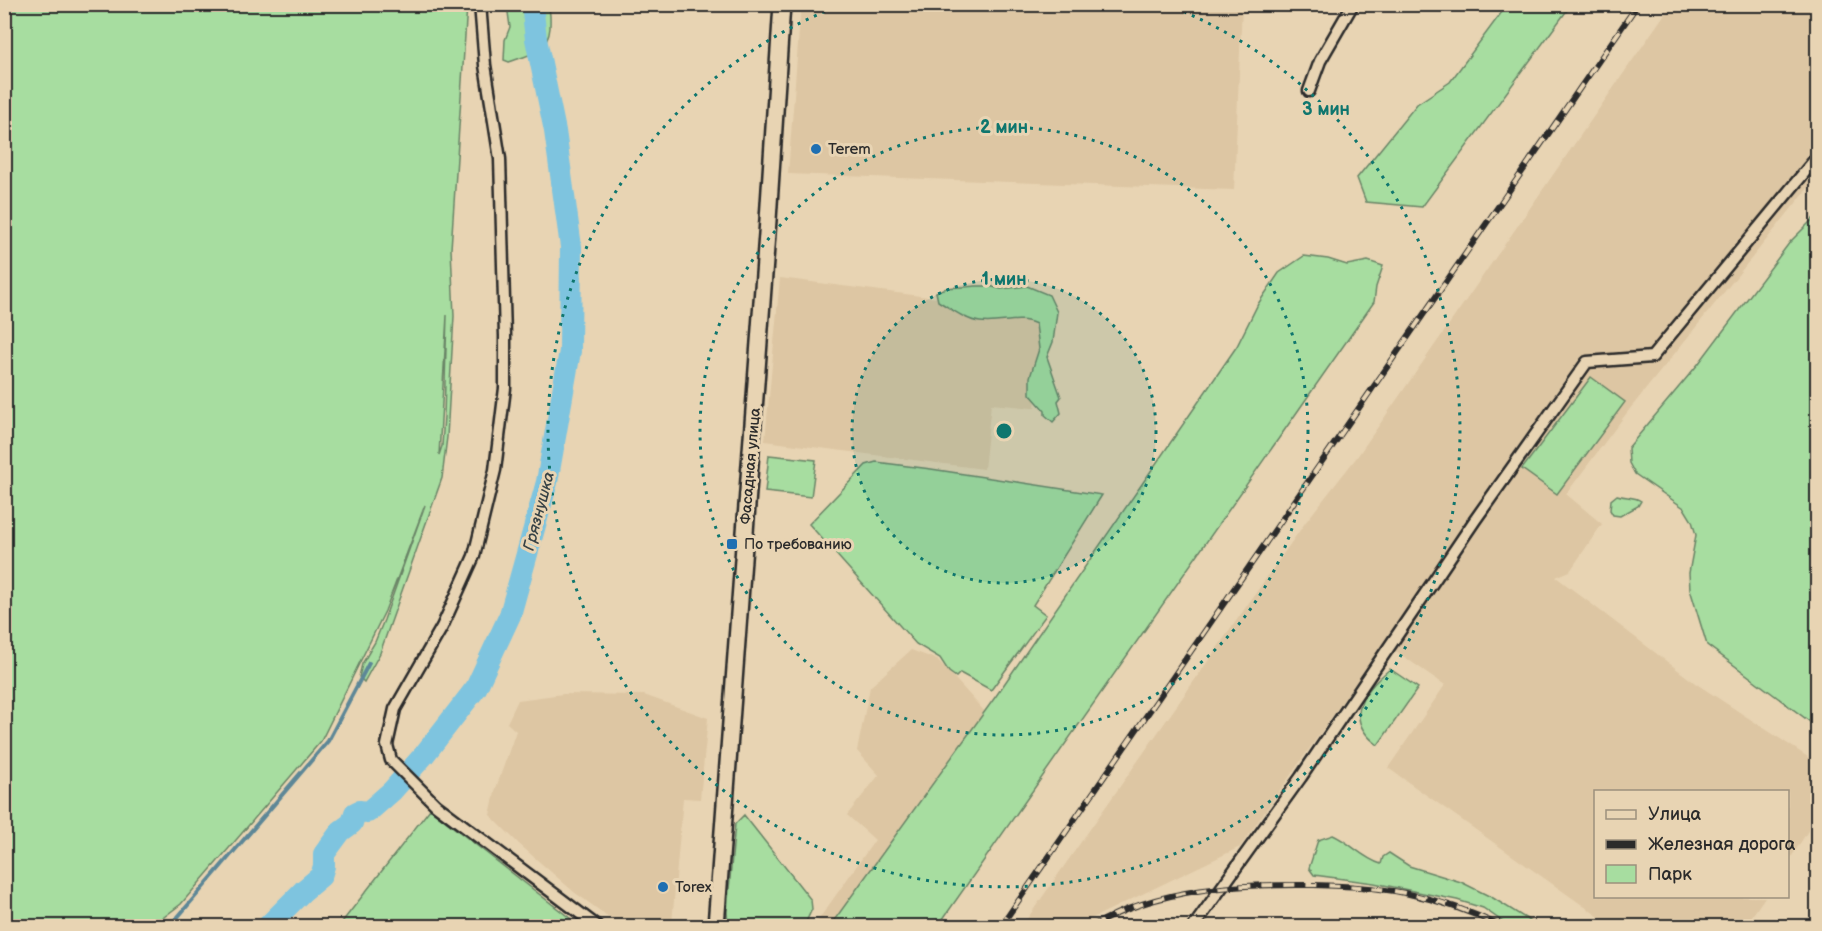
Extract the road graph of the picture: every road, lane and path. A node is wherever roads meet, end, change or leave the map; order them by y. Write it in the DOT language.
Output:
graph roads {
  1 [pos="480,4"];
  2 [pos="782,4"];
  3 [pos="1353,4"];
  4 [pos="1309,91"];
  5 [pos="1818,156"];
  6 [pos="597,927"];
  7 [pos="716,927"];
  8 [pos="1194,927"];
  1 -- 6 [label="street"];
  2 -- 7 [label="main road, Фасадная улица"];
  3 -- 4 [label="street"];
  5 -- 8 [label="street"];
}
